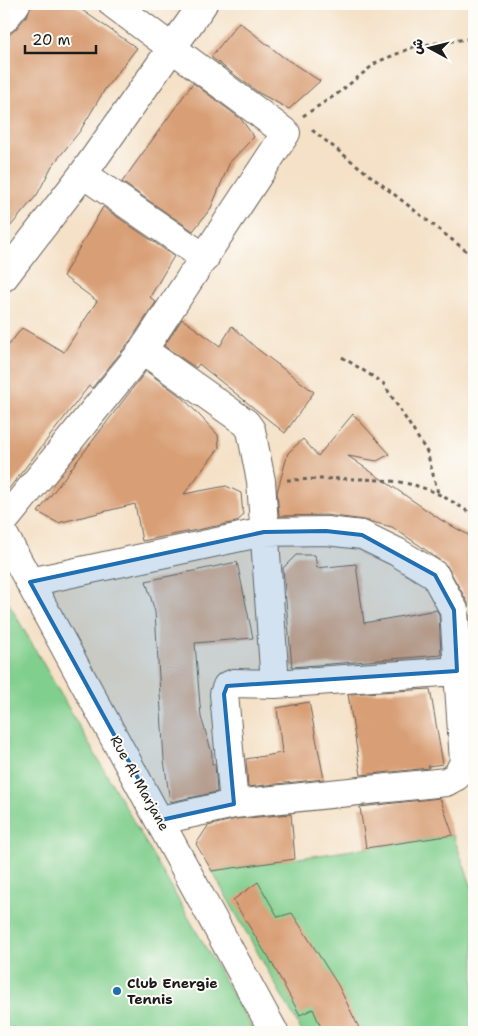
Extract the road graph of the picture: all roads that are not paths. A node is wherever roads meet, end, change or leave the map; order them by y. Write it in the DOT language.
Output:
graph roads {
  1 [pos="16,4"];
  2 [pos="113,4"];
  3 [pos="203,4"];
  4 [pos="4,19"];
  5 [pos="172,46"];
  6 [pos="83,174"];
  7 [pos="205,258"];
  8 [pos="4,277"];
  9 [pos="143,350"];
  10 [pos="4,521"];
  11 [pos="264,532"];
  12 [pos="4,535"];
  13 [pos="30,582"];
  14 [pos="457,671"];
  15 [pos="275,684"];
  16 [pos="234,804"];
  17 [pos="161,820"];
  18 [pos="274,1032"];
  1 -- 4 [label="street"];
  2 -- 5 [label="street"];
  3 -- 5 [label="street"];
  5 -- 6 [label="street"];
  5 -- 7 [label="street"];
  6 -- 7 [label="street"];
  6 -- 8 [label="street"];
  7 -- 9 [label="street"];
  9 -- 10 [label="street"];
  9 -- 11 [label="street"];
  11 -- 13 [label="street"];
  11 -- 14 [label="street"];
  11 -- 15 [label="street"];
  12 -- 13 [label="street, Rue Al Marjane"];
  13 -- 17 [label="street, Rue Al Marjane"];
  14 -- 15 [label="street"];
  14 -- 16 [label="street"];
  15 -- 16 [label="street"];
  16 -- 17 [label="street"];
  17 -- 18 [label="street, Rue Al Marjane"];
}
